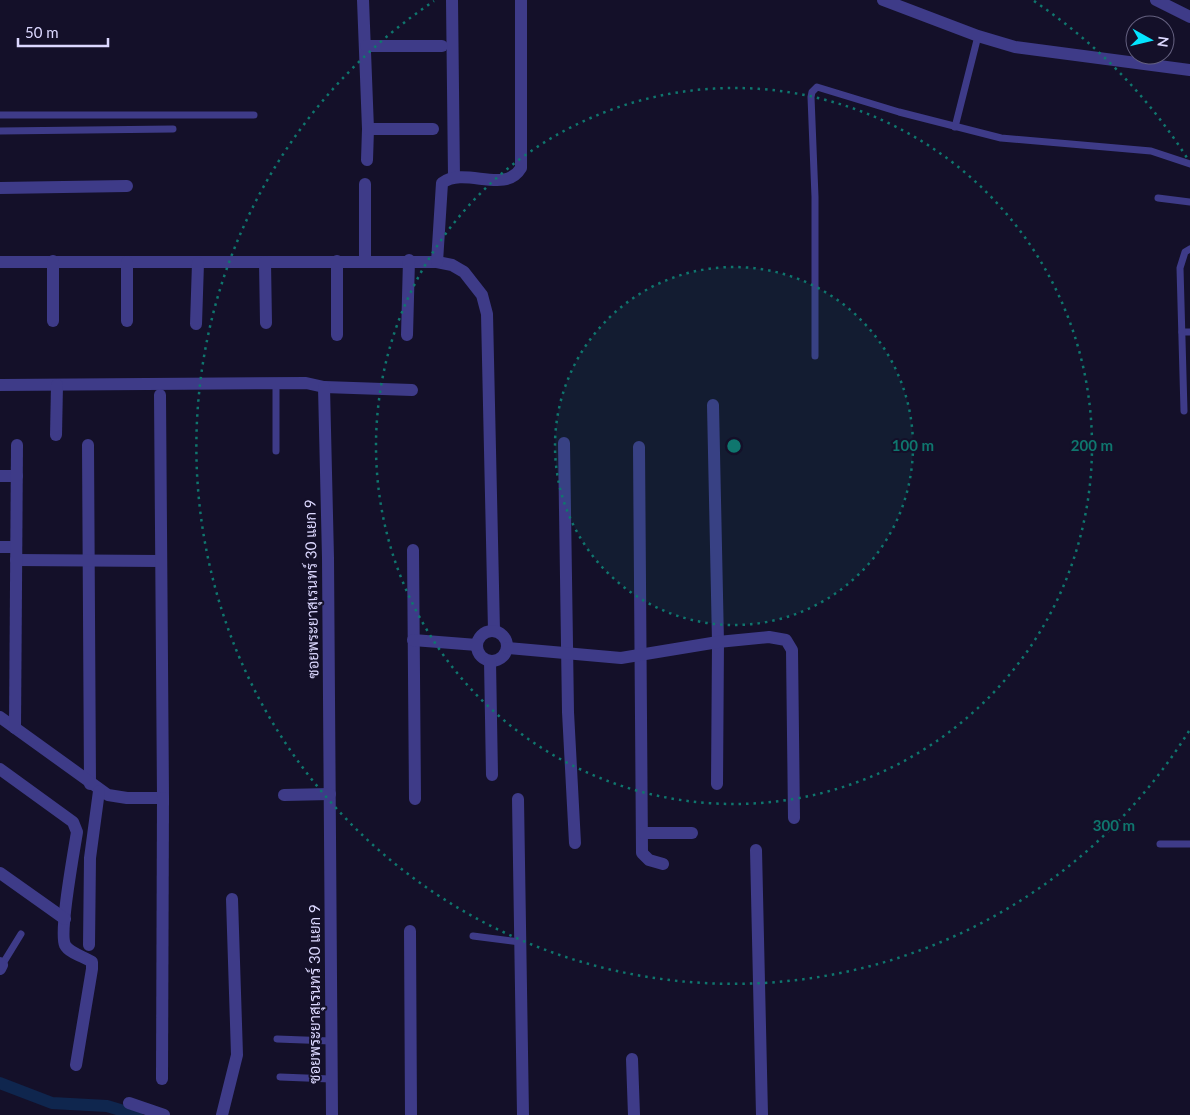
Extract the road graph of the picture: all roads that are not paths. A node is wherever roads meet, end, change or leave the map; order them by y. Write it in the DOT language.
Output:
graph roads {
  1 [pos="363,0"];
  2 [pos="452,0"];
  3 [pos="521,0"];
  4 [pos="883,0"];
  5 [pos="1156,0"];
  6 [pos="1190,17"];
  7 [pos="978,36"];
  8 [pos="366,46"];
  9 [pos="442,46"];
  10 [pos="1190,70"];
  11 [pos="0,115"];
  12 [pos="254,115"];
  13 [pos="955,127"];
  14 [pos="173,129"];
  15 [pos="368,129"];
  16 [pos="433,129"];
  17 [pos="0,131"];
  18 [pos="367,160"];
  19 [pos="1190,164"];
  20 [pos="454,177"];
  21 [pos="365,184"];
  22 [pos="126,186"];
  23 [pos="0,188"];
  24 [pos="1158,198"];
  25 [pos="1190,202"];
  26 [pos="1190,249"];
  27 [pos="365,260"];
  28 [pos="409,260"];
  29 [pos="53,261"];
  30 [pos="337,261"];
  31 [pos="0,262"];
  32 [pos="127,262"];
  33 [pos="265,262"];
  34 [pos="437,262"];
  35 [pos="198,263"];
  36 [pos="127,321"];
  37 [pos="53,322"];
  38 [pos="196,324"];
  39 [pos="266,324"];
  40 [pos="1186,332"];
  41 [pos="337,335"];
  42 [pos="407,335"];
  43 [pos="815,356"];
  44 [pos="276,383"];
  45 [pos="0,385"];
  46 [pos="57,385"];
  47 [pos="324,388"];
  48 [pos="412,390"];
  49 [pos="160,395"];
  50 [pos="713,405"];
  51 [pos="1184,410"];
  52 [pos="56,436"];
  53 [pos="564,443"];
  54 [pos="17,445"];
  55 [pos="88,445"];
  56 [pos="639,447"];
  57 [pos="276,451"];
  58 [pos="0,476"];
  59 [pos="17,476"];
  60 [pos="0,547"];
  61 [pos="16,547"];
  62 [pos="413,550"];
  63 [pos="16,560"];
  64 [pos="161,561"];
  65 [pos="89,562"];
  66 [pos="494,631"];
  67 [pos="413,640"];
  68 [pos="718,642"];
  69 [pos="477,645"];
  70 [pos="507,648"];
  71 [pos="567,654"];
  72 [pos="640,656"];
  73 [pos="490,661"];
  74 [pos="0,717"];
  75 [pos="14,728"];
  76 [pos="0,769"];
  77 [pos="492,775"];
  78 [pos="717,784"];
  79 [pos="95,787"];
  80 [pos="330,794"];
  81 [pos="284,795"];
  82 [pos="163,798"];
  83 [pos="415,799"];
  84 [pos="518,799"];
  85 [pos="794,818"];
  86 [pos="643,833"];
  87 [pos="692,833"];
  88 [pos="575,844"];
  89 [pos="1160,844"];
  90 [pos="1190,844"];
  91 [pos="756,850"];
  92 [pos="663,864"];
  93 [pos="0,873"];
  94 [pos="232,899"];
  95 [pos="65,919"];
  96 [pos="410,931"];
  97 [pos="21,934"];
  98 [pos="473,936"];
  99 [pos="520,942"];
  100 [pos="89,945"];
  101 [pos="1,966"];
  102 [pos="277,1039"];
  103 [pos="331,1041"];
  104 [pos="632,1059"];
  105 [pos="76,1066"];
  106 [pos="280,1077"];
  107 [pos="331,1079"];
  108 [pos="162,1080"];
  109 [pos="130,1103"];
  110 [pos="164,1115"];
  111 [pos="222,1115"];
  112 [pos="332,1115"];
  113 [pos="411,1115"];
  114 [pos="523,1115"];
  115 [pos="634,1115"];
  116 [pos="762,1115"];
  1 -- 8 [label="street"];
  2 -- 20 [label="street"];
  3 -- 20 [label="street"];
  4 -- 7 [label="street"];
  5 -- 6 [label="street"];
  7 -- 10 [label="street"];
  7 -- 13 [label="lane"];
  8 -- 9 [label="street"];
  8 -- 15 [label="street"];
  11 -- 12 [label="lane"];
  13 -- 19 [label="lane"];
  13 -- 43 [label="lane"];
  14 -- 17 [label="lane"];
  15 -- 16 [label="street"];
  15 -- 18 [label="street"];
  20 -- 34 [label="street"];
  21 -- 27 [label="street"];
  22 -- 23 [label="street"];
  24 -- 25 [label="lane"];
  26 -- 40 [label="lane"];
  27 -- 28 [label="street"];
  27 -- 30 [label="street"];
  28 -- 34 [label="street"];
  28 -- 42 [label="street"];
  29 -- 31 [label="street"];
  29 -- 32 [label="street"];
  29 -- 37 [label="street"];
  30 -- 33 [label="street"];
  30 -- 41 [label="street"];
  32 -- 35 [label="street"];
  32 -- 36 [label="street"];
  33 -- 35 [label="street"];
  33 -- 39 [label="street"];
  34 -- 66 [label="street"];
  35 -- 38 [label="street"];
  40 -- 51 [label="lane"];
  44 -- 46 [label="street"];
  44 -- 47 [label="street"];
  44 -- 57 [label="lane"];
  45 -- 46 [label="street"];
  46 -- 52 [label="street"];
  47 -- 48 [label="street"];
  47 -- 80 [label="street, ซอยพระยาสุเรนทร์ 30 แยก 9"];
  49 -- 64 [label="street"];
  50 -- 68 [label="street"];
  53 -- 71 [label="street"];
  54 -- 59 [label="street"];
  55 -- 65 [label="street"];
  56 -- 72 [label="street"];
  58 -- 59 [label="street"];
  59 -- 61 [label="street"];
  60 -- 61 [label="street"];
  61 -- 63 [label="street"];
  62 -- 67 [label="street"];
  63 -- 65 [label="street"];
  63 -- 75 [label="street"];
  64 -- 65 [label="street"];
  64 -- 82 [label="street"];
  65 -- 79 [label="street"];
  66 -- 69 [label="street"];
  66 -- 70 [label="street"];
  67 -- 69 [label="street"];
  67 -- 83 [label="street"];
  68 -- 72 [label="street"];
  68 -- 78 [label="street"];
  68 -- 85 [label="street"];
  69 -- 73 [label="street"];
  70 -- 71 [label="street"];
  70 -- 73 [label="street"];
  71 -- 72 [label="street"];
  71 -- 88 [label="street"];
  72 -- 86 [label="street"];
  73 -- 77 [label="street"];
  74 -- 75 [label="street"];
  75 -- 79 [label="street"];
  76 -- 95 [label="street"];
  79 -- 82 [label="street"];
  79 -- 100 [label="street"];
  80 -- 81 [label="street"];
  80 -- 103 [label="street, ซอยพระยาสุเรนทร์ 30 แยก 9"];
  82 -- 108 [label="street"];
  84 -- 99 [label="street"];
  86 -- 87 [label="street"];
  86 -- 92 [label="street"];
  89 -- 90 [label="lane"];
  91 -- 116 [label="street"];
  93 -- 95 [label="street"];
  94 -- 111 [label="street"];
  95 -- 105 [label="street"];
  96 -- 113 [label="street"];
  97 -- 101 [label="lane"];
  98 -- 99 [label="lane"];
  99 -- 114 [label="street"];
  102 -- 103 [label="lane"];
  103 -- 107 [label="street, ซอยพระยาสุเรนทร์ 30 แยก 9"];
  104 -- 115 [label="street"];
  106 -- 107 [label="lane"];
  107 -- 112 [label="street, ซอยพระยาสุเรนทร์ 30 แยก 9"];
  109 -- 110 [label="street"];
}
